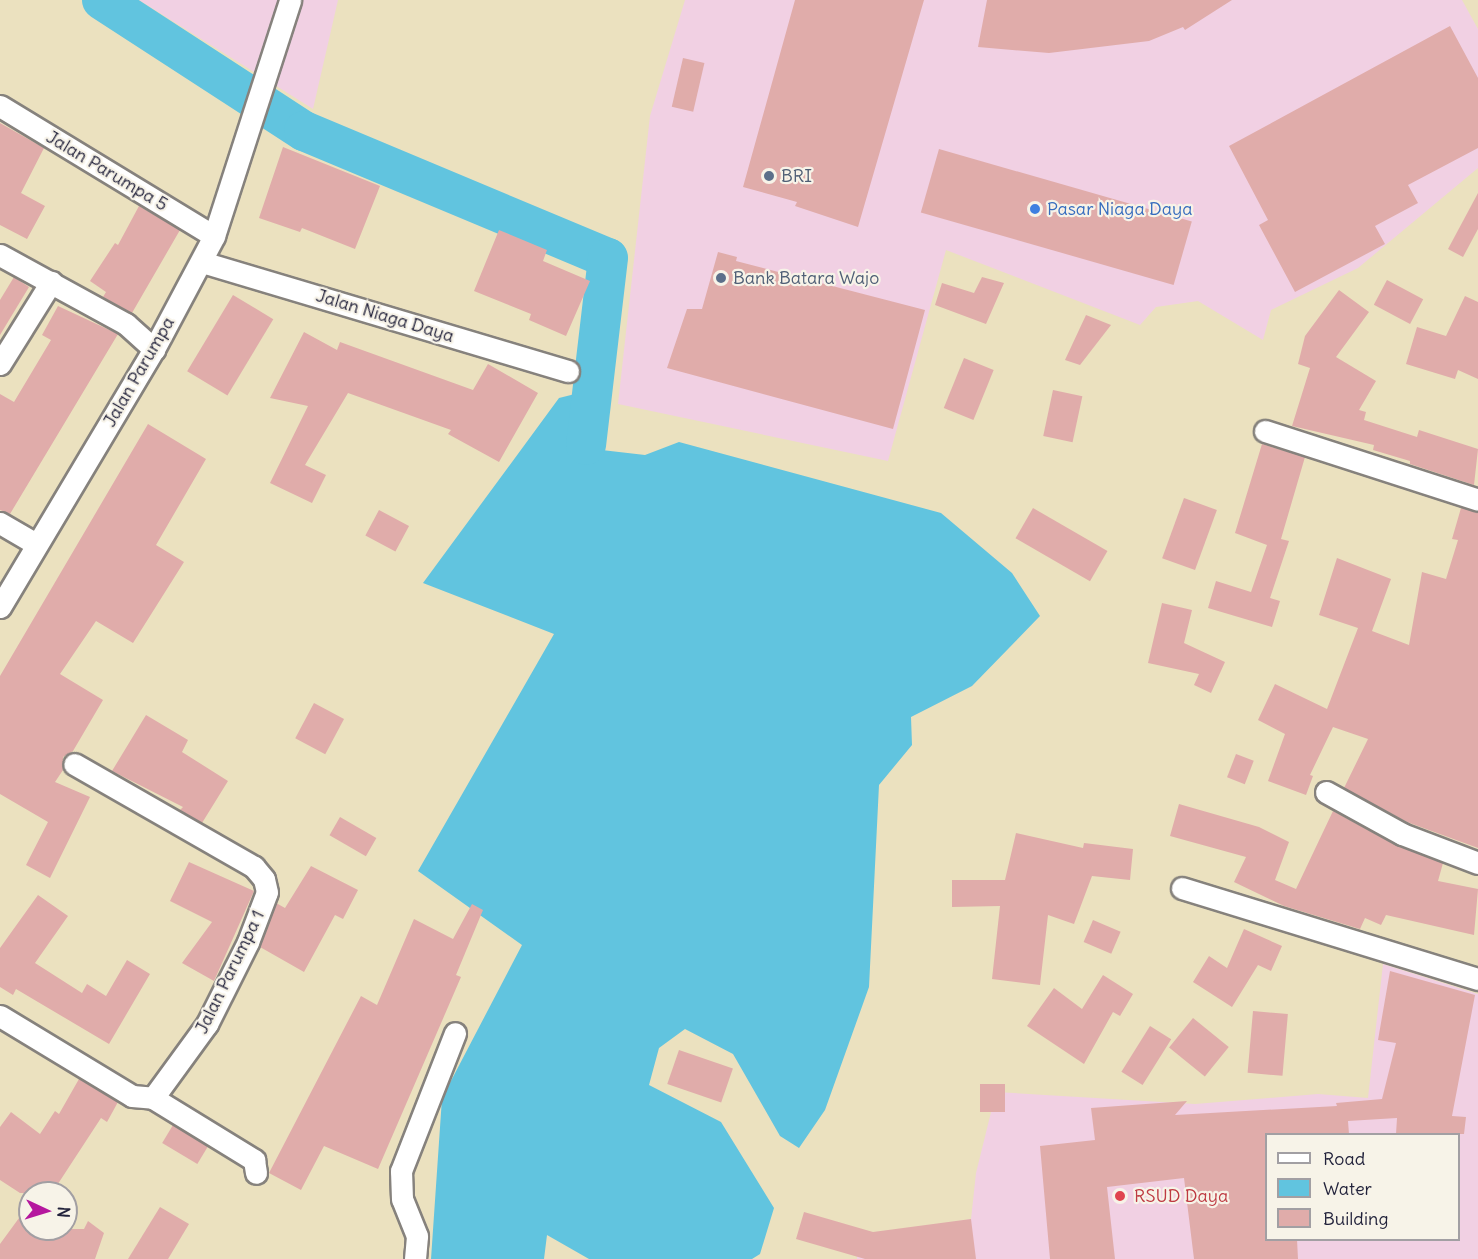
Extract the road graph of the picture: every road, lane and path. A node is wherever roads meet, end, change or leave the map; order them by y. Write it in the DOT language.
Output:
graph roads {
  1 [pos="290,0"];
  2 [pos="0,106"];
  3 [pos="214,236"];
  4 [pos="0,255"];
  5 [pos="202,262"];
  6 [pos="51,282"];
  7 [pos="153,349"];
  8 [pos="0,364"];
  9 [pos="568,371"];
  10 [pos="1265,431"];
  11 [pos="1478,500"];
  12 [pos="0,523"];
  13 [pos="36,544"];
  14 [pos="0,607"];
  15 [pos="74,764"];
  16 [pos="1326,792"];
  17 [pos="1478,863"];
  18 [pos="1182,888"];
  19 [pos="1478,979"];
  20 [pos="0,1016"];
  21 [pos="455,1033"];
  22 [pos="153,1098"];
  23 [pos="256,1173"];
  24 [pos="415,1259"];
  1 -- 3 [label="street, Jalan Parumpa"];
  2 -- 3 [label="street, Jalan Parumpa 5"];
  3 -- 5 [label="street, Jalan Parumpa"];
  4 -- 6 [label="street"];
  5 -- 7 [label="street, Jalan Parumpa"];
  5 -- 9 [label="street, Jalan Niaga Daya"];
  6 -- 7 [label="street"];
  6 -- 8 [label="street"];
  7 -- 13 [label="street, Jalan Parumpa"];
  10 -- 11 [label="street"];
  12 -- 13 [label="street"];
  13 -- 14 [label="street, Jalan Parumpa"];
  15 -- 22 [label="street, Jalan Parumpa 1"];
  16 -- 17 [label="street"];
  18 -- 19 [label="street"];
  20 -- 22 [label="street"];
  21 -- 24 [label="street"];
  22 -- 23 [label="street"];
}
